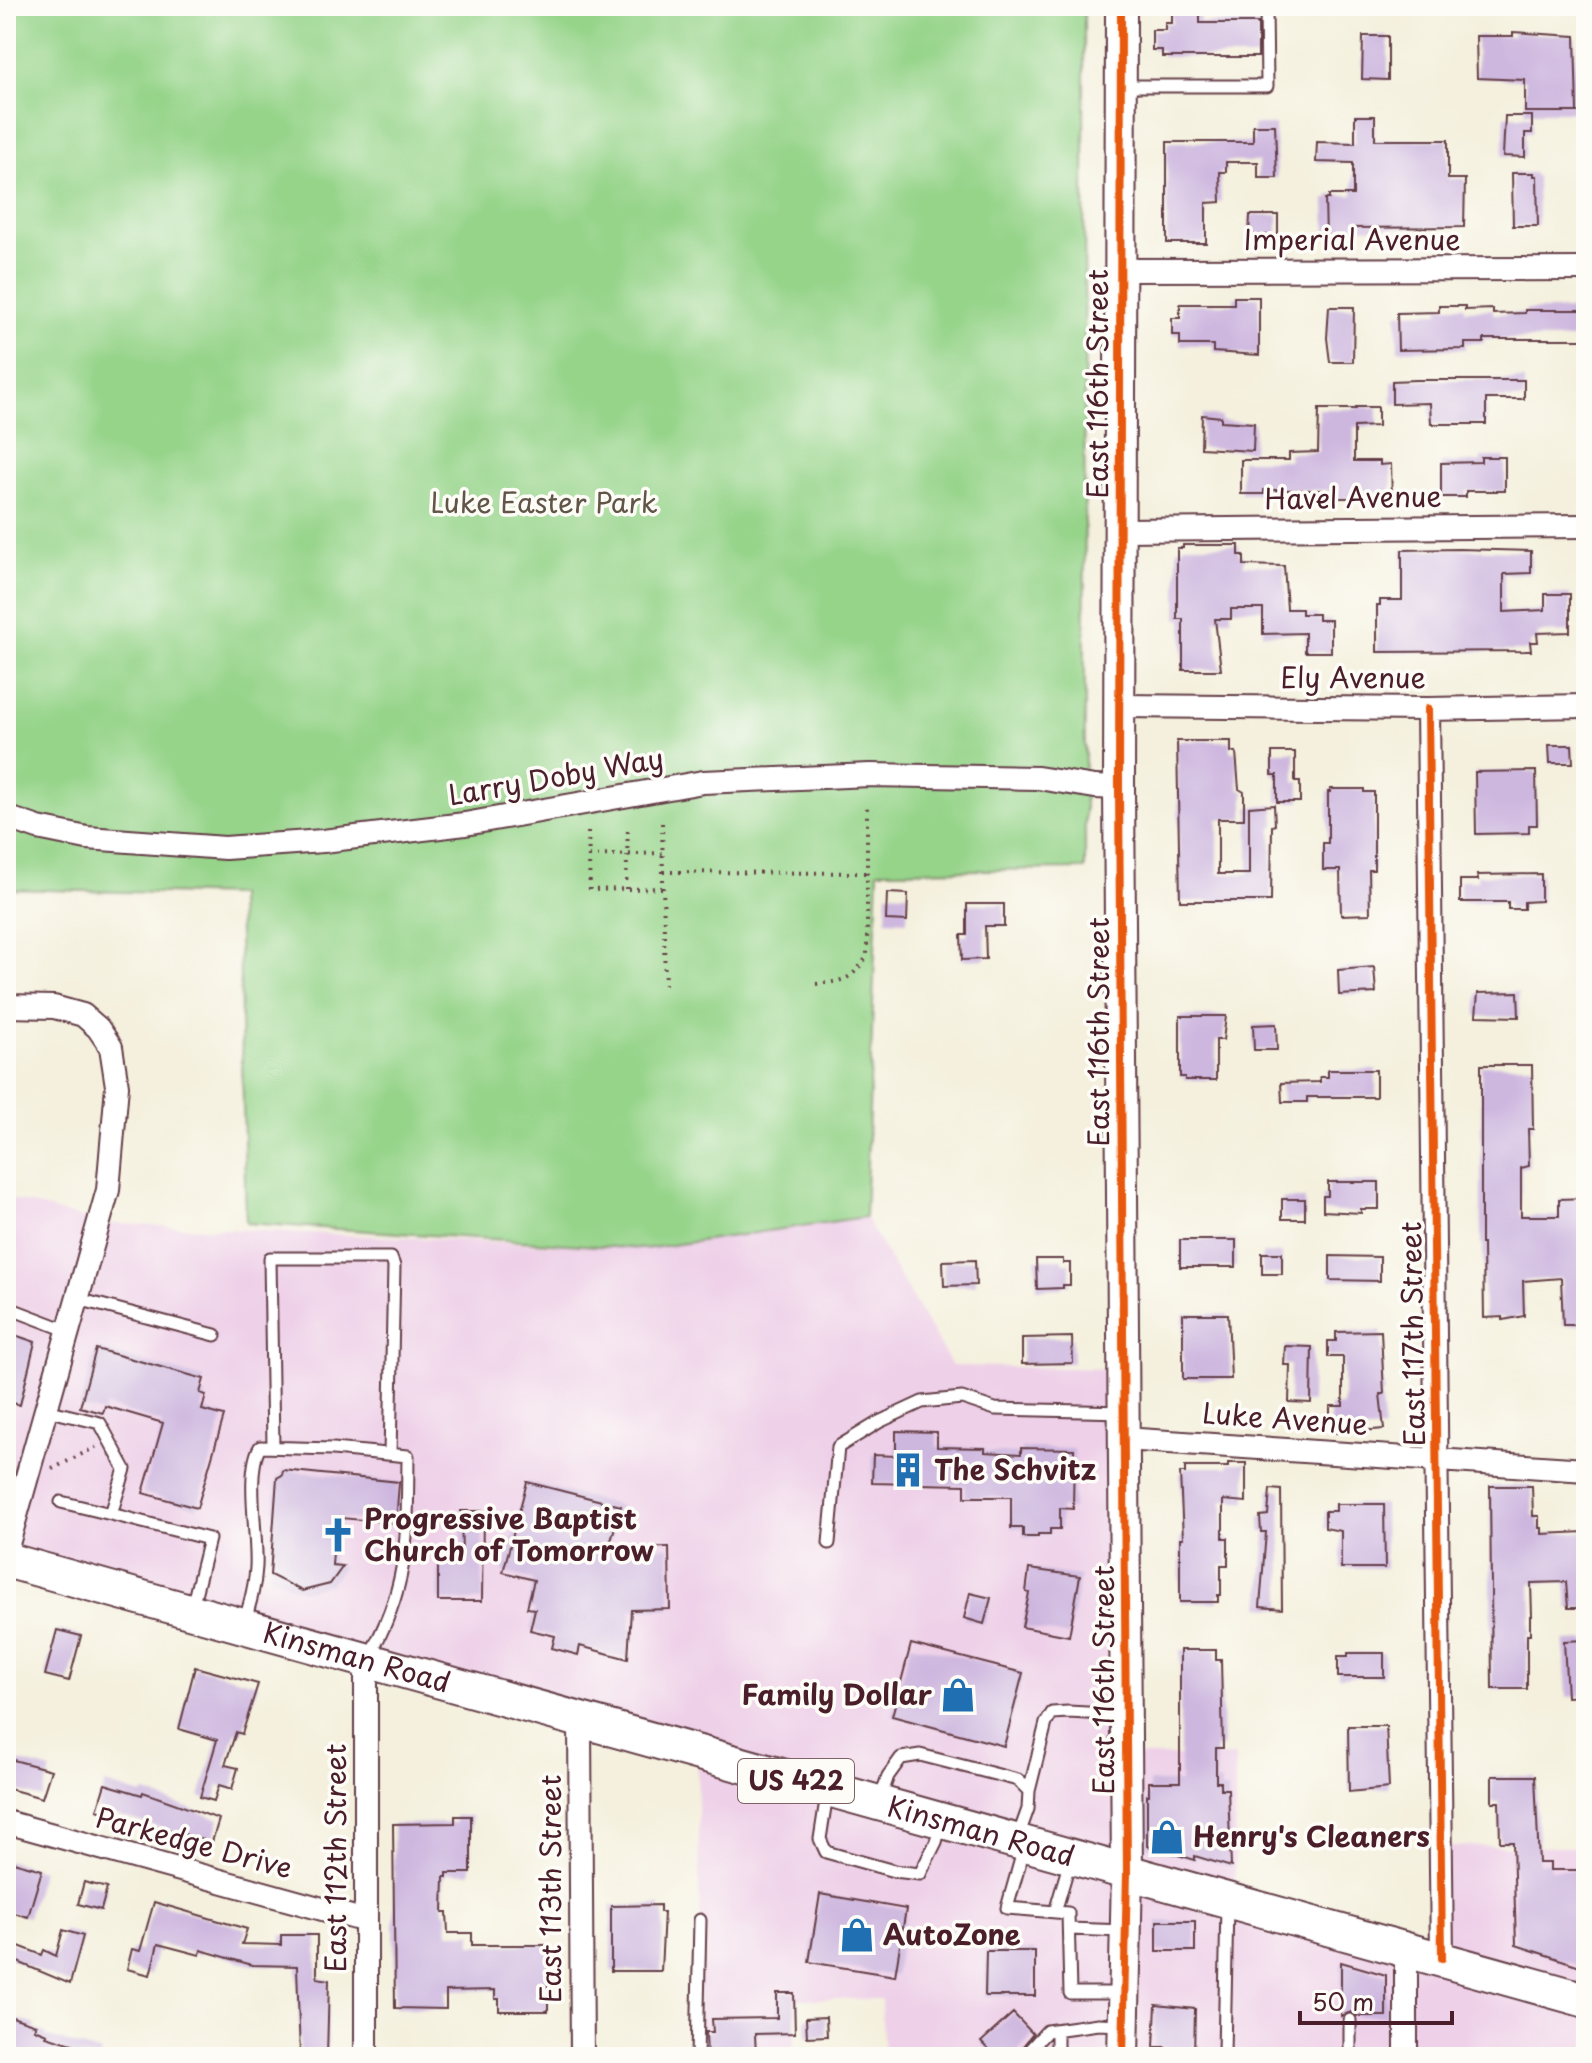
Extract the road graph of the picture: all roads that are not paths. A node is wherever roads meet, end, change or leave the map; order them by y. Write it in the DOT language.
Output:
graph roads {
  1 [pos="1121,6"];
  2 [pos="1266,6"];
  3 [pos="1120,86"];
  4 [pos="1586,269"];
  5 [pos="1119,270"];
  6 [pos="1586,526"];
  7 [pos="1121,530"];
  8 [pos="1119,706"];
  9 [pos="1586,706"];
  10 [pos="1428,709"];
  11 [pos="1119,788"];
  12 [pos="6,817"];
  13 [pos="6,1006"];
  14 [pos="6,1307"];
  15 [pos="73,1314"];
  16 [pos="215,1335"];
  17 [pos="46,1410"];
  18 [pos="1124,1426"];
  19 [pos="273,1447"];
  20 [pos="390,1454"];
  21 [pos="1437,1458"];
  22 [pos="1586,1470"];
  23 [pos="61,1502"];
  24 [pos="111,1514"];
  25 [pos="829,1543"];
  26 [pos="6,1551"];
  27 [pos="6,1560"];
  28 [pos="191,1611"];
  29 [pos="243,1626"];
  30 [pos="366,1660"];
  31 [pos="1126,1715"];
  32 [pos="580,1722"];
  33 [pos="828,1790"];
  34 [pos="1029,1791"];
  35 [pos="878,1804"];
  36 [pos="941,1821"];
  37 [pos="6,1822"];
  38 [pos="1021,1843"];
  39 [pos="1071,1856"];
  40 [pos="1127,1872"];
  41 [pos="1227,1899"];
  42 [pos="1055,1912"];
  43 [pos="700,1920"];
  44 [pos="366,1921"];
  45 [pos="1069,1929"];
  46 [pos="1126,1931"];
  47 [pos="1406,1948"];
  48 [pos="1442,1958"];
  49 [pos="1124,1993"];
  50 [pos="1586,2000"];
  51 [pos="1350,2020"];
  52 [pos="1124,2025"];
  53 [pos="1057,2030"];
  54 [pos="1057,2049"];
  55 [pos="1224,2054"];
  56 [pos="366,2057"];
  57 [pos="582,2057"];
  58 [pos="697,2057"];
  59 [pos="1023,2057"];
  60 [pos="1123,2057"];
  61 [pos="1350,2057"];
  62 [pos="1406,2057"];
  1 -- 3 [label="main road, East 116th Street"];
  2 -- 3 [label="lane"];
  3 -- 5 [label="main road, East 116th Street"];
  4 -- 5 [label="street, Imperial Avenue"];
  5 -- 7 [label="main road, East 116th Street"];
  6 -- 7 [label="street, Havel Avenue"];
  7 -- 8 [label="main road, East 116th Street"];
  8 -- 10 [label="street, Ely Avenue"];
  8 -- 11 [label="main road, East 116th Street"];
  9 -- 10 [label="street, Ely Avenue"];
  10 -- 21 [label="street, East 117th Street"];
  11 -- 12 [label="street, Larry Doby Way"];
  11 -- 18 [label="main road, East 116th Street"];
  13 -- 15 [label="street"];
  14 -- 15 [label="lane"];
  15 -- 16 [label="lane"];
  15 -- 17 [label="street"];
  17 -- 24 [label="lane"];
  17 -- 26 [label="street"];
  18 -- 21 [label="street, Luke Avenue"];
  18 -- 25 [label="lane, Luke Avenue"];
  18 -- 31 [label="main road, East 116th Street"];
  19 -- 20 [label="lane"];
  19 -- 20 [label="lane"];
  19 -- 29 [label="lane"];
  20 -- 30 [label="lane"];
  21 -- 22 [label="street, Luke Avenue"];
  21 -- 48 [label="street, East 117th Street"];
  23 -- 24 [label="lane"];
  24 -- 28 [label="lane"];
  27 -- 28 [label="main road, Kinsman Road / US 422"];
  28 -- 29 [label="main road, Kinsman Road / US 422"];
  29 -- 30 [label="main road, Kinsman Road / US 422"];
  30 -- 32 [label="main road, Kinsman Road / US 422"];
  30 -- 44 [label="street, East 112th Street"];
  31 -- 34 [label="lane"];
  31 -- 40 [label="main road, East 116th Street"];
  32 -- 33 [label="main road, Kinsman Road / US 422"];
  32 -- 57 [label="street, East 113th Street"];
  33 -- 35 [label="main road, Kinsman Road / US 422"];
  33 -- 36 [label="lane"];
  34 -- 35 [label="lane"];
  34 -- 38 [label="lane"];
  35 -- 36 [label="main road, Kinsman Road / US 422"];
  36 -- 38 [label="main road, Kinsman Road / US 422"];
  37 -- 44 [label="street, Parkedge Drive"];
  38 -- 39 [label="main road, Kinsman Road / US 422"];
  38 -- 42 [label="lane"];
  39 -- 40 [label="main road, Kinsman Road / US 422"];
  39 -- 42 [label="lane"];
  40 -- 41 [label="main road, Kinsman Road / US 422"];
  40 -- 46 [label="main road, East 116th Street"];
  41 -- 47 [label="main road, Kinsman Road / US 422"];
  41 -- 55 [label="lane"];
  42 -- 45 [label="lane"];
  43 -- 58 [label="lane"];
  44 -- 56 [label="street, East 112th Street"];
  45 -- 46 [label="lane"];
  45 -- 49 [label="lane"];
  46 -- 49 [label="main road, East 116th Street"];
  47 -- 48 [label="main road, Kinsman Road / US 422"];
  47 -- 62 [label="street"];
  48 -- 50 [label="main road, Kinsman Road / US 422"];
  49 -- 52 [label="main road, East 116th Street"];
  51 -- 61 [label="lane"];
  52 -- 53 [label="lane"];
  52 -- 60 [label="main road, East 116th Street"];
  53 -- 54 [label="lane"];
  53 -- 59 [label="lane"];
}
